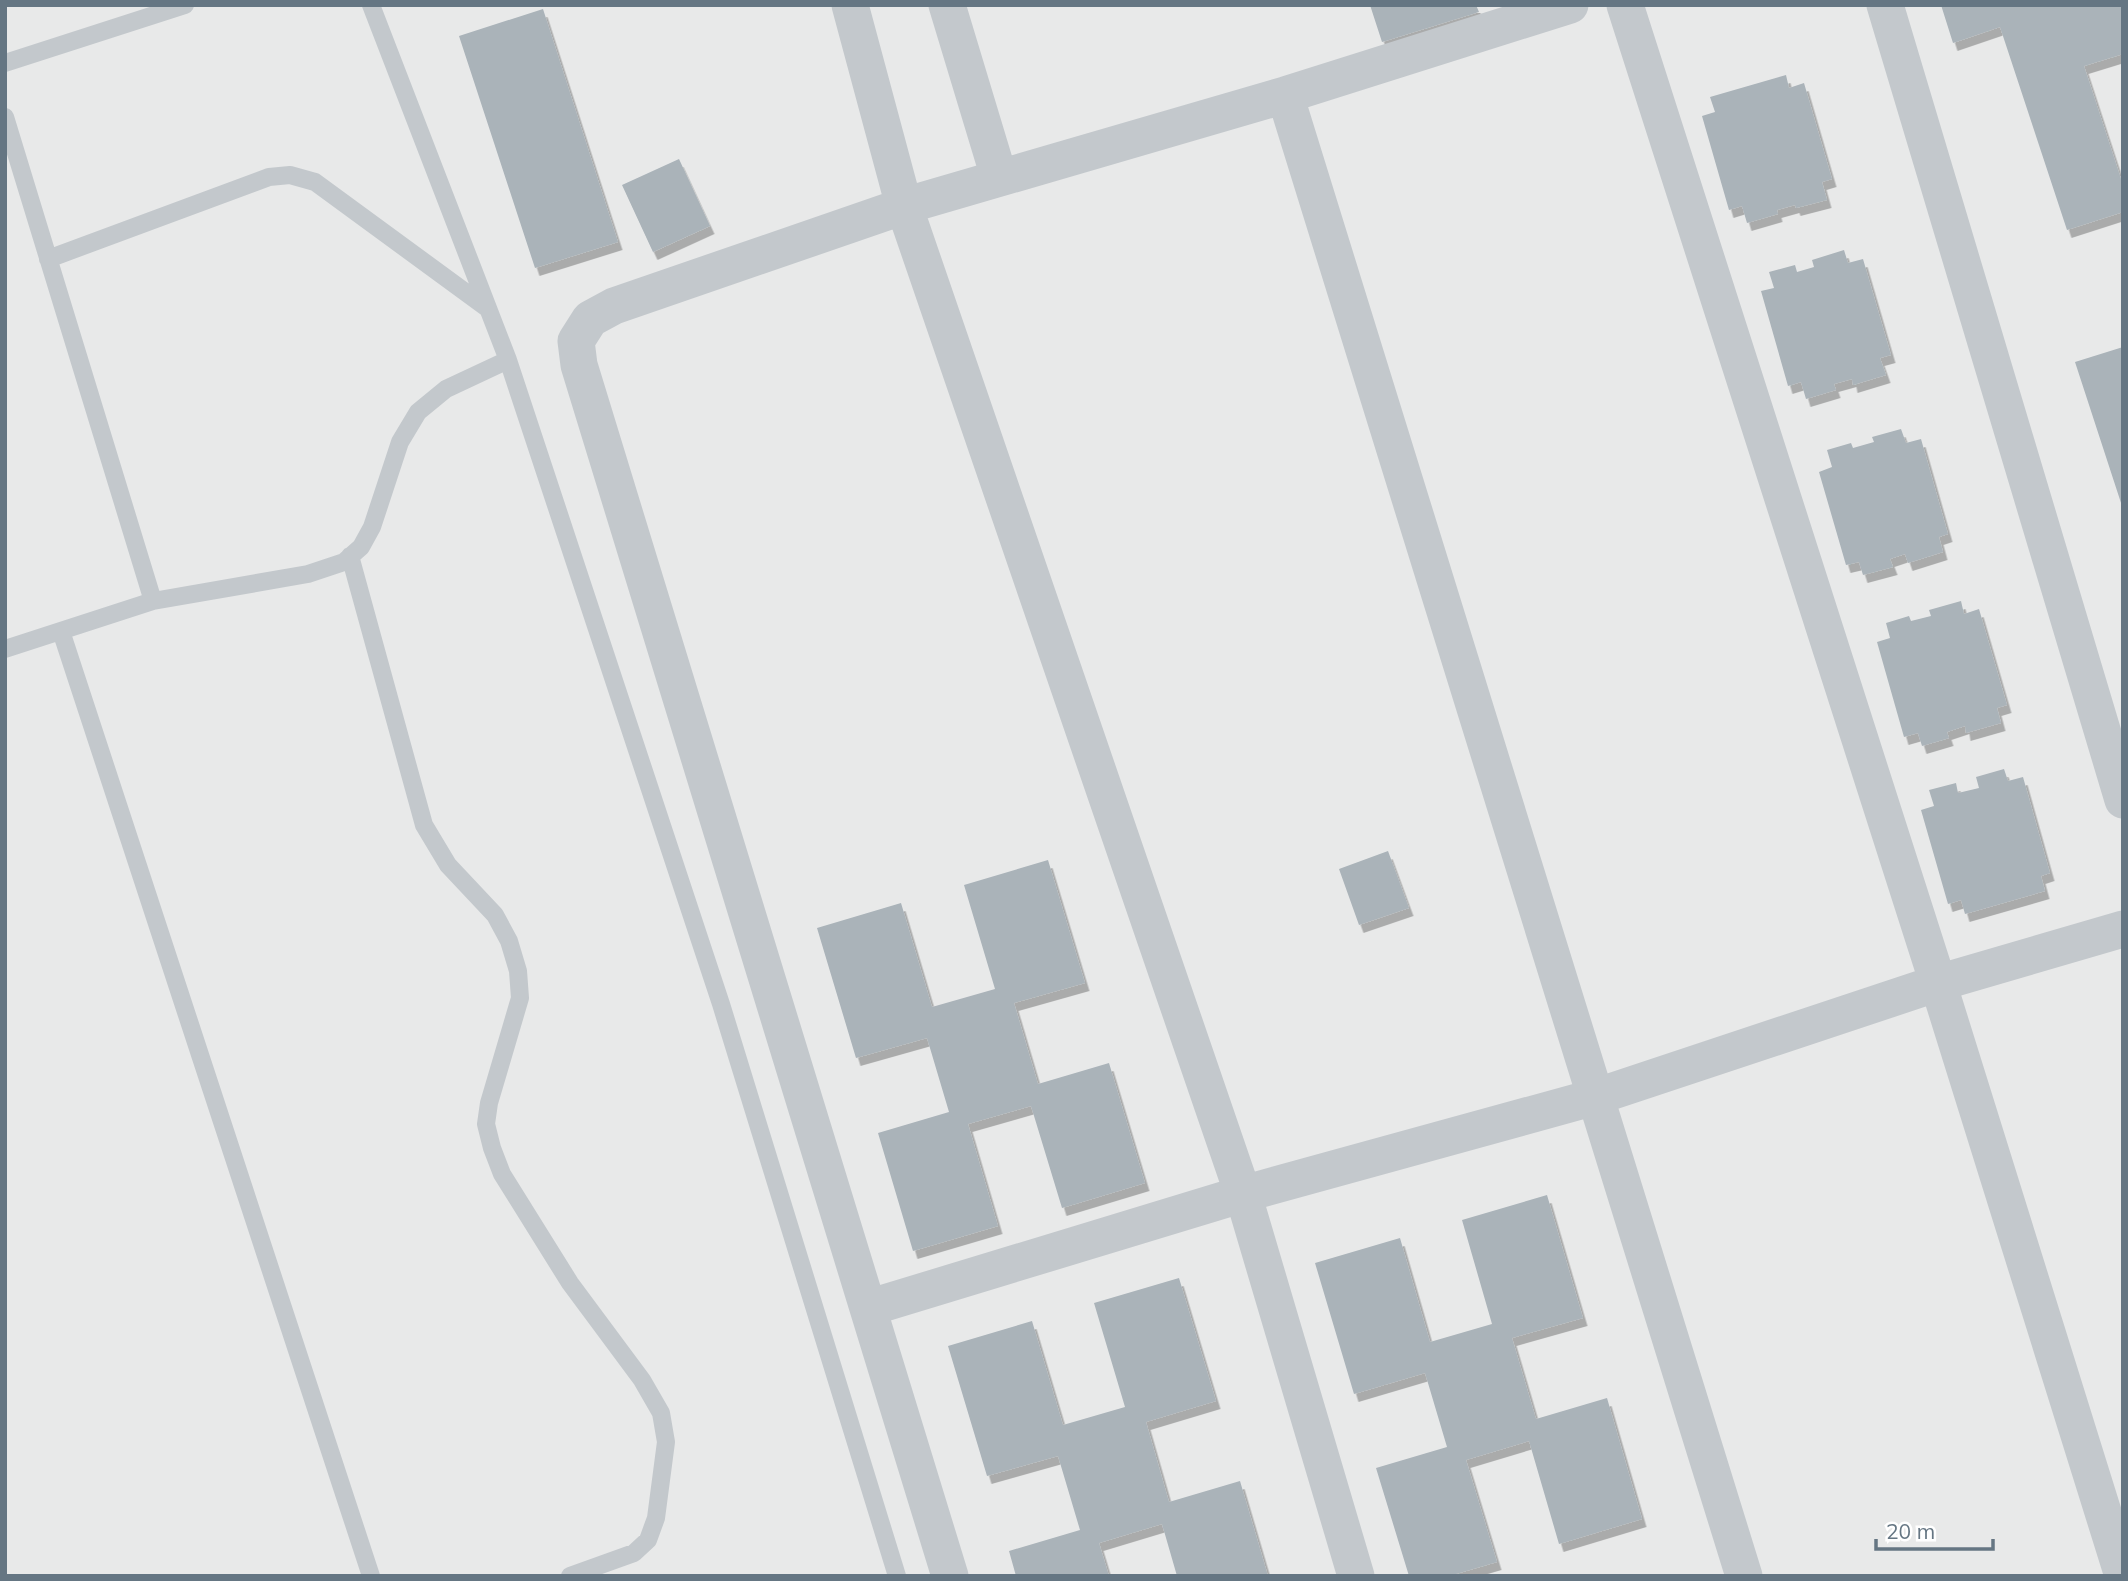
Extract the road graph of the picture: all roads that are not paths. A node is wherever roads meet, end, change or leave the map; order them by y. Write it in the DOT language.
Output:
graph roads {
  1 [pos="185,5"];
  2 [pos="371,5"];
  3 [pos="850,5"];
  4 [pos="947,5"];
  5 [pos="1570,5"];
  6 [pos="1625,5"];
  7 [pos="1885,5"];
  8 [pos="5,63"];
  9 [pos="1285,95"];
  10 [pos="5,117"];
  11 [pos="999,177"];
  12 [pos="904,206"];
  13 [pos="48,259"];
  14 [pos="487,308"];
  15 [pos="508,360"];
  16 [pos="350,556"];
  17 [pos="153,601"];
  18 [pos="61,631"];
  19 [pos="5,649"];
  20 [pos="2123,800"];
  21 [pos="2123,929"];
  22 [pos="1938,983"];
  23 [pos="1595,1097"];
  24 [pos="1243,1194"];
  25 [pos="868,1308"];
  26 [pos="371,1576"];
  27 [pos="570,1576"];
  28 [pos="897,1576"];
  29 [pos="950,1576"];
  30 [pos="1356,1576"];
  31 [pos="1744,1576"];
  32 [pos="2123,1576"];
  1 -- 8 [label="lane"];
  2 -- 14 [label="lane"];
  3 -- 12 [label="street"];
  4 -- 11 [label="street"];
  5 -- 9 [label="street"];
  6 -- 22 [label="street"];
  7 -- 20 [label="street"];
  9 -- 11 [label="street"];
  9 -- 23 [label="street"];
  10 -- 13 [label="lane"];
  11 -- 12 [label="street"];
  12 -- 24 [label="street"];
  12 -- 25 [label="street"];
  13 -- 14 [label="lane"];
  13 -- 17 [label="lane"];
  14 -- 15 [label="lane"];
  15 -- 16 [label="lane"];
  15 -- 28 [label="lane"];
  16 -- 17 [label="lane"];
  16 -- 27 [label="lane"];
  17 -- 18 [label="lane"];
  18 -- 19 [label="lane"];
  18 -- 26 [label="lane"];
  21 -- 22 [label="street"];
  22 -- 23 [label="street"];
  22 -- 32 [label="street"];
  23 -- 24 [label="street"];
  23 -- 31 [label="street"];
  24 -- 25 [label="street"];
  24 -- 30 [label="street"];
  25 -- 29 [label="street"];
}
